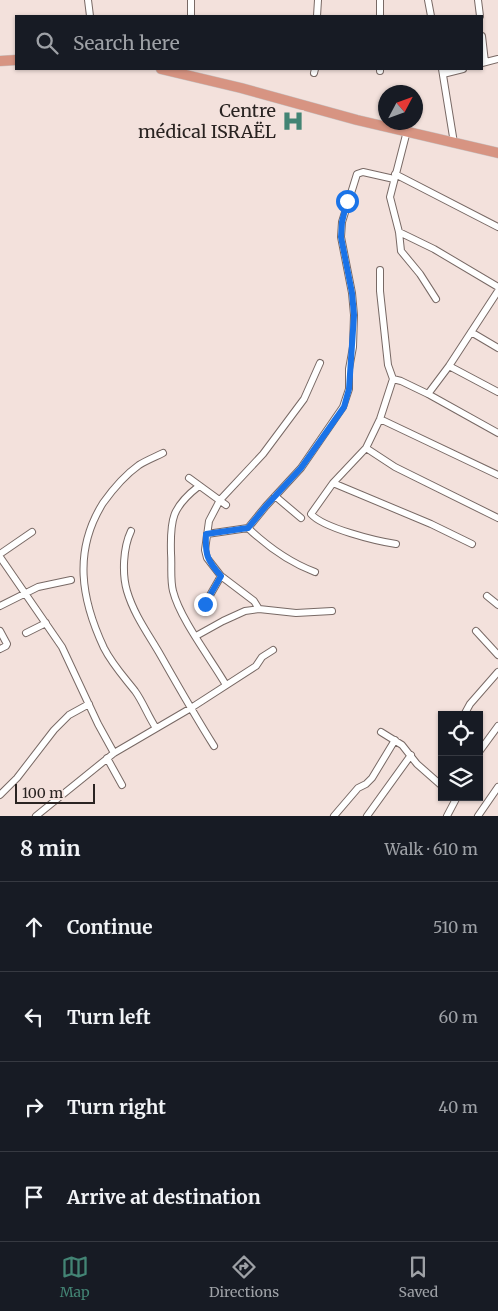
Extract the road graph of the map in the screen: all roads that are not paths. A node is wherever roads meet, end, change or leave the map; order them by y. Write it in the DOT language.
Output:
graph roads {
  1 [pos="88,0"];
  2 [pos="190,0"];
  3 [pos="318,0"];
  4 [pos="380,0"];
  5 [pos="428,0"];
  6 [pos="478,0"];
  7 [pos="90,15"];
  8 [pos="191,15"];
  9 [pos="318,15"];
  10 [pos="380,15"];
  11 [pos="431,15"];
  12 [pos="480,15"];
  13 [pos="483,49"];
  14 [pos="498,58"];
  15 [pos="0,60"];
  16 [pos="15,60"];
  17 [pos="484,62"];
  18 [pos="169,70"];
  19 [pos="443,71"];
  20 [pos="194,73"];
  21 [pos="407,131"];
  22 [pos="454,143"];
  23 [pos="498,153"];
  24 [pos="394,176"];
  25 [pos="498,227"];
  26 [pos="398,232"];
  27 [pos="380,270"];
  28 [pos="498,287"];
  29 [pos="498,291"];
  30 [pos="436,299"];
  31 [pos="471,332"];
  32 [pos="498,348"];
  33 [pos="320,363"];
  34 [pos="449,366"];
  35 [pos="393,379"];
  36 [pos="498,392"];
  37 [pos="428,394"];
  38 [pos="380,419"];
  39 [pos="498,433"];
  40 [pos="366,448"];
  41 [pos="163,453"];
  42 [pos="498,475"];
  43 [pos="189,478"];
  44 [pos="333,482"];
  45 [pos="199,486"];
  46 [pos="275,496"];
  47 [pos="220,500"];
  48 [pos="226,505"];
  49 [pos="301,518"];
  50 [pos="498,518"];
  51 [pos="248,528"];
  52 [pos="131,531"];
  53 [pos="32,532"];
  54 [pos="206,534"];
  55 [pos="396,544"];
  56 [pos="472,544"];
  57 [pos="0,556"];
  58 [pos="315,572"];
  59 [pos="221,576"];
  60 [pos="72,580"];
  61 [pos="26,592"];
  62 [pos="487,596"];
  63 [pos="205,604"];
  64 [pos="498,605"];
  65 [pos="0,606"];
  66 [pos="259,609"];
  67 [pos="332,611"];
  68 [pos="46,623"];
  69 [pos="0,631"];
  70 [pos="476,631"];
  71 [pos="26,633"];
  72 [pos="196,636"];
  73 [pos="0,649"];
  74 [pos="273,650"];
  75 [pos="498,654"];
  76 [pos="498,672"];
  77 [pos="226,685"];
  78 [pos="88,704"];
  79 [pos="191,708"];
  80 [pos="466,711"];
  81 [pos="498,726"];
  82 [pos="156,728"];
  83 [pos="381,732"];
  84 [pos="395,740"];
  85 [pos="214,746"];
  86 [pos="483,747"];
  87 [pos="114,753"];
  88 [pos="410,755"];
  89 [pos="107,758"];
  90 [pos="438,781"];
  91 [pos="122,785"];
  92 [pos="498,788"];
  93 [pos="0,795"];
  94 [pos="455,801"];
  95 [pos="36,816"];
  96 [pos="334,816"];
  97 [pos="367,816"];
  98 [pos="447,816"];
  99 [pos="478,816"];
  1 -- 7 [label="street"];
  2 -- 8 [label="street"];
  3 -- 9 [label="street"];
  4 -- 10 [label="street"];
  5 -- 11 [label="street"];
  6 -- 12 [label="street"];
  13 -- 17 [label="street"];
  14 -- 17 [label="street"];
  15 -- 16 [label="highway"];
  18 -- 20 [label="highway"];
  19 -- 22 [label="street"];
  20 -- 21 [label="highway"];
  21 -- 22 [label="highway"];
  21 -- 24 [label="street"];
  22 -- 23 [label="highway"];
  24 -- 25 [label="street"];
  24 -- 26 [label="street"];
  24 -- 46 [label="street"];
  26 -- 28 [label="street"];
  26 -- 30 [label="street"];
  27 -- 35 [label="street"];
  29 -- 31 [label="street"];
  31 -- 32 [label="street"];
  31 -- 34 [label="street"];
  33 -- 47 [label="street"];
  34 -- 36 [label="street"];
  34 -- 37 [label="street"];
  35 -- 37 [label="street"];
  35 -- 38 [label="street"];
  37 -- 39 [label="street"];
  38 -- 40 [label="street"];
  38 -- 42 [label="street"];
  40 -- 44 [label="street"];
  40 -- 50 [label="street"];
  41 -- 82 [label="street"];
  43 -- 45 [label="street"];
  44 -- 55 [label="street"];
  44 -- 56 [label="street"];
  45 -- 47 [label="street"];
  45 -- 72 [label="street"];
  46 -- 49 [label="street"];
  46 -- 51 [label="street"];
  47 -- 48 [label="street"];
  47 -- 54 [label="street"];
  51 -- 54 [label="street"];
  51 -- 58 [label="street"];
  52 -- 79 [label="street"];
  53 -- 57 [label="street"];
  54 -- 59 [label="street"];
  57 -- 61 [label="street"];
  59 -- 63 [label="street"];
  59 -- 66 [label="street"];
  60 -- 61 [label="street"];
  61 -- 65 [label="street"];
  61 -- 68 [label="street"];
  62 -- 64 [label="street"];
  66 -- 67 [label="street"];
  66 -- 72 [label="street"];
  68 -- 71 [label="street"];
  68 -- 78 [label="street"];
  69 -- 73 [label="street"];
  70 -- 75 [label="street"];
  72 -- 77 [label="street"];
  74 -- 77 [label="street"];
  76 -- 80 [label="street"];
  77 -- 79 [label="street"];
  78 -- 87 [label="street"];
  78 -- 93 [label="street"];
  79 -- 82 [label="street"];
  79 -- 85 [label="street"];
  81 -- 86 [label="street"];
  82 -- 87 [label="street"];
  83 -- 84 [label="street"];
  84 -- 88 [label="street"];
  84 -- 96 [label="street"];
  87 -- 89 [label="street"];
  88 -- 90 [label="street"];
  88 -- 97 [label="street"];
  89 -- 91 [label="street"];
  89 -- 95 [label="street"];
  92 -- 99 [label="street"];
  94 -- 98 [label="street"];
}
